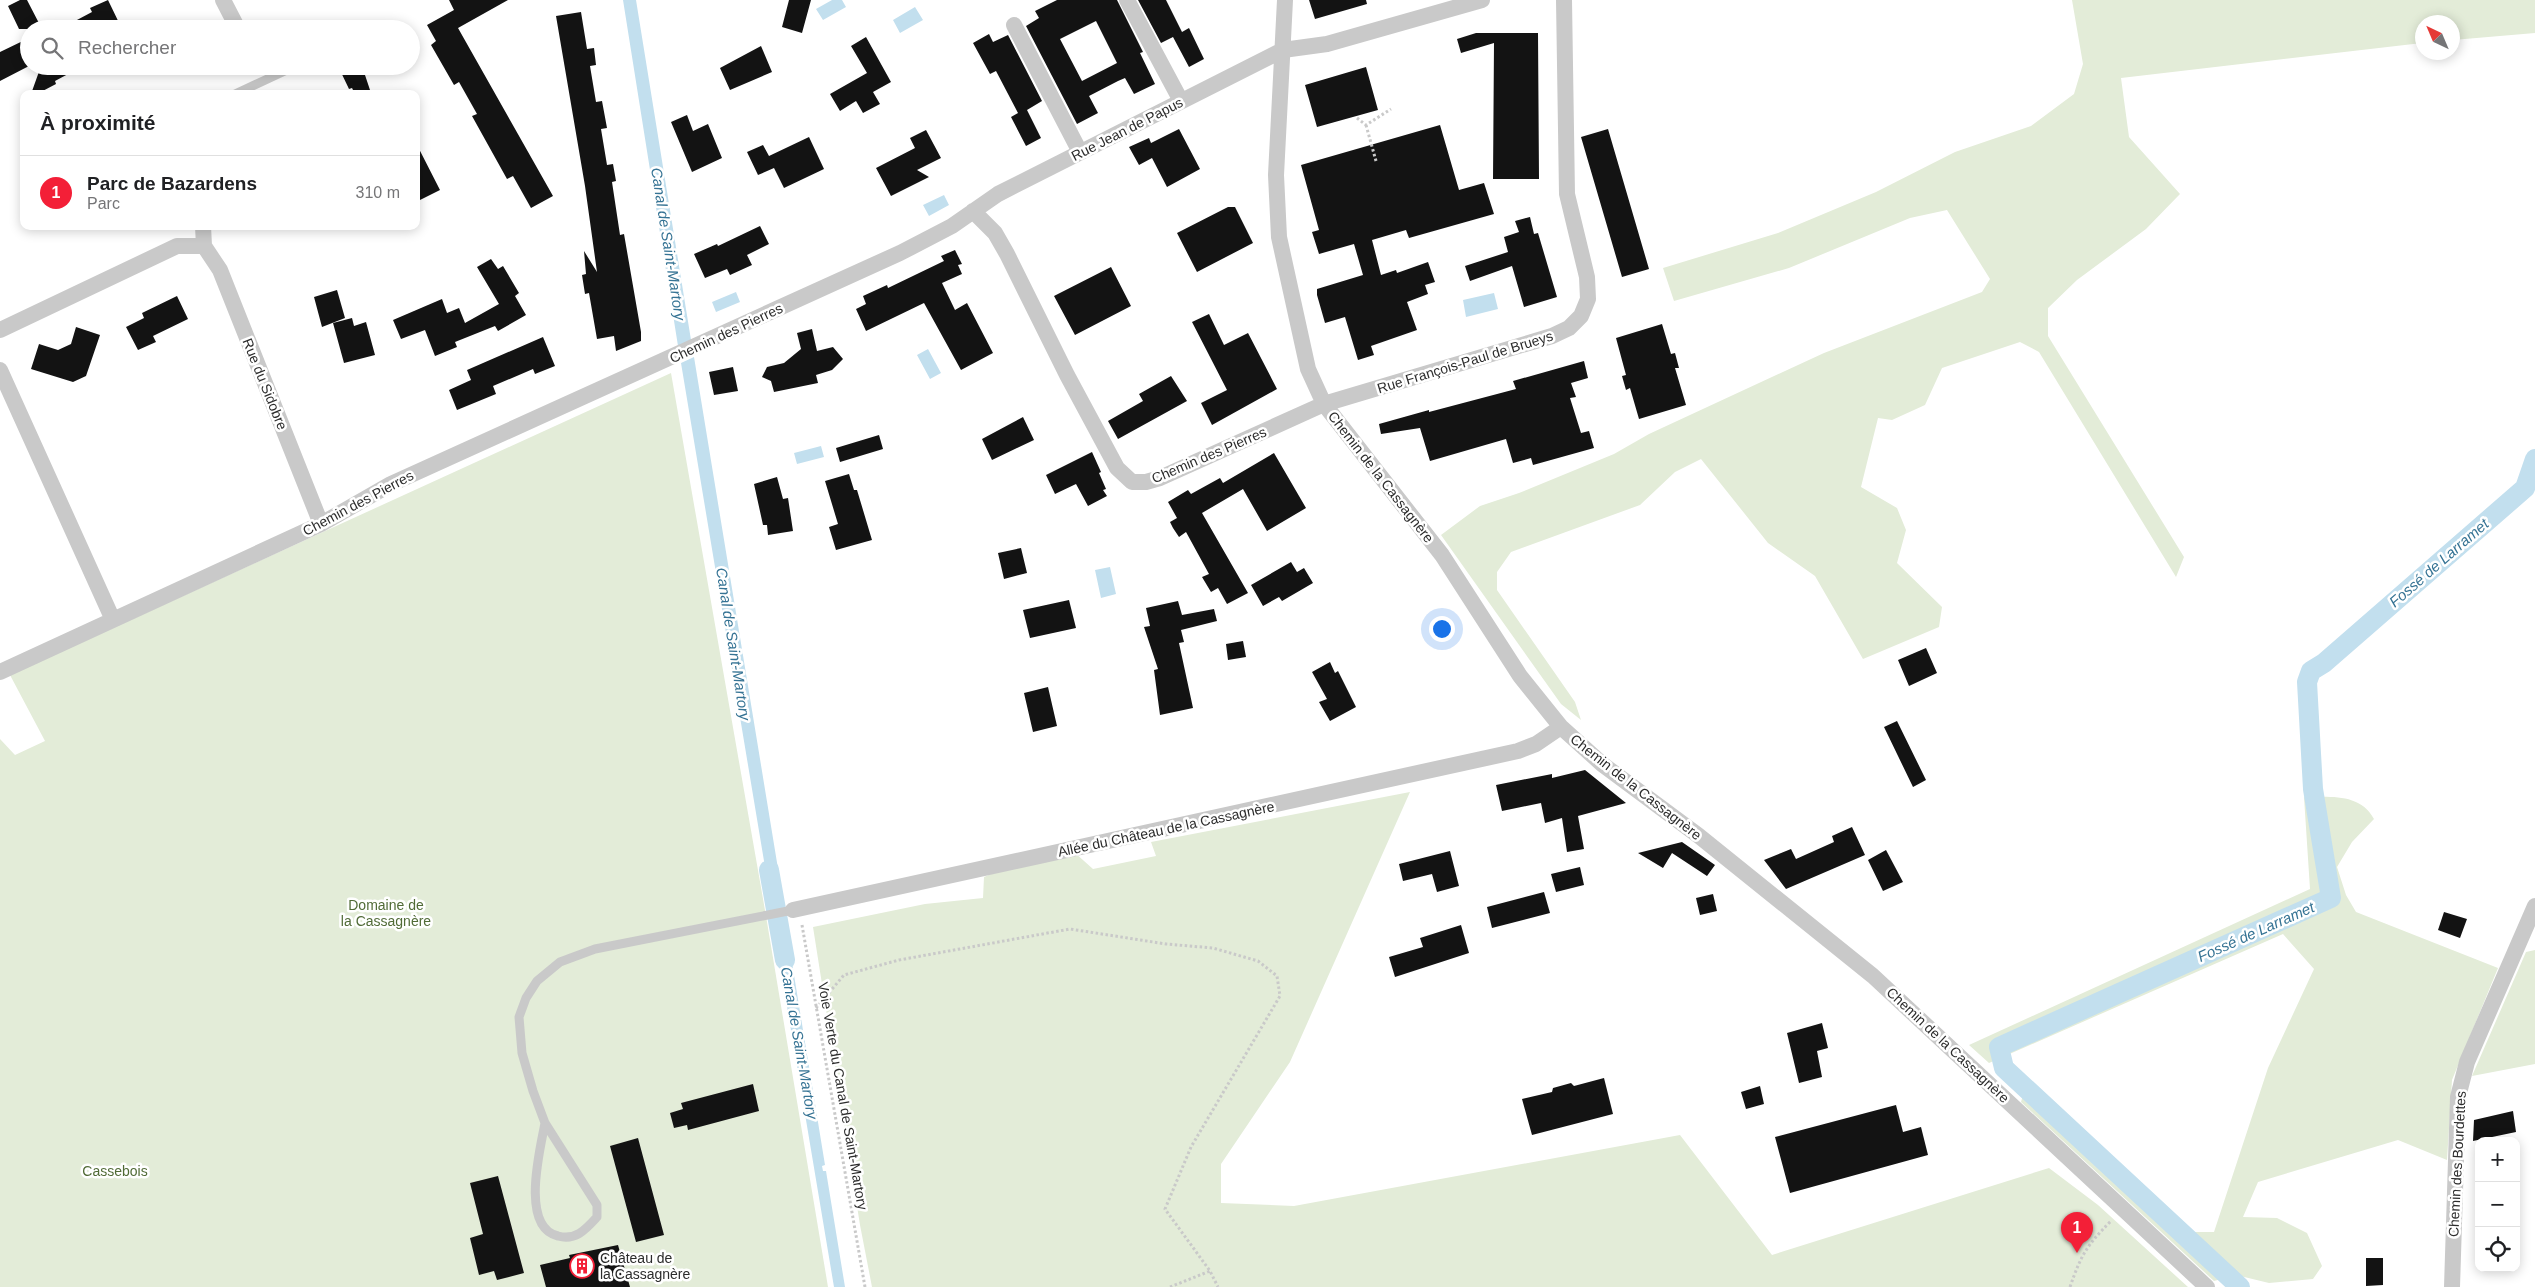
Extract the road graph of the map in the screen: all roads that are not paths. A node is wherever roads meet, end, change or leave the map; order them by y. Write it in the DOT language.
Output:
graph roads {
  1 [pos="223,0"];
  2 [pos="1127,0"];
  3 [pos="1286,0"];
  4 [pos="1482,0"];
  5 [pos="1564,0"];
  6 [pos="233,20"];
  7 [pos="1014,25"];
  8 [pos="1283,50"];
  9 [pos="255,75"];
  10 [pos="240,90"];
  11 [pos="1181,101"];
  12 [pos="1080,152"];
  13 [pos="973,211"];
  14 [pos="204,230"];
  15 [pos="204,246"];
  16 [pos="0,330"];
  17 [pos="0,370"];
  18 [pos="1324,404"];
  19 [pos="321,524"];
  20 [pos="113,620"];
  21 [pos="0,672"];
  22 [pos="1560,727"];
  23 [pos="2535,906"];
  24 [pos="796,910"];
  25 [pos="545,1122"];
  26 [pos="2207,1287"];
  27 [pos="2452,1287"];
  1 -- 6 [label="street"];
  2 -- 11 [label="street"];
  3 -- 8 [label="street, Chemin de la Cassagnère"];
  4 -- 8 [label="street, Rue Jean de Papus"];
  5 -- 18 [label="street, Rue François-Paul de Brueys"];
  7 -- 12 [label="street"];
  8 -- 11 [label="street, Rue Jean de Papus"];
  8 -- 18 [label="street, Chemin de la Cassagnère"];
  9 -- 10 [label="lane"];
  11 -- 12 [label="street, Rue Jean de Papus"];
  12 -- 13 [label="street, Rue Jean de Papus"];
  13 -- 18 [label="street, Chemin des Pierres"];
  13 -- 19 [label="street, Chemin des Pierres"];
  14 -- 15 [label="street"];
  15 -- 16 [label="street"];
  15 -- 19 [label="street, Rue du Sidobre"];
  17 -- 20 [label="street"];
  18 -- 22 [label="street, Chemin de la Cassagnère"];
  19 -- 20 [label="street, Chemin des Pierres"];
  20 -- 21 [label="street, Chemin des Pierres"];
  22 -- 24 [label="street, Allée du Château de la Cassagnère"];
  22 -- 26 [label="street, Chemin de la Cassagnère"];
  23 -- 27 [label="street, Chemin des Bourdettes"];
  24 -- 25 [label="lane, Allée du Château de la Cassagnère"];
  25 -- 25 [label="lane"];
}
